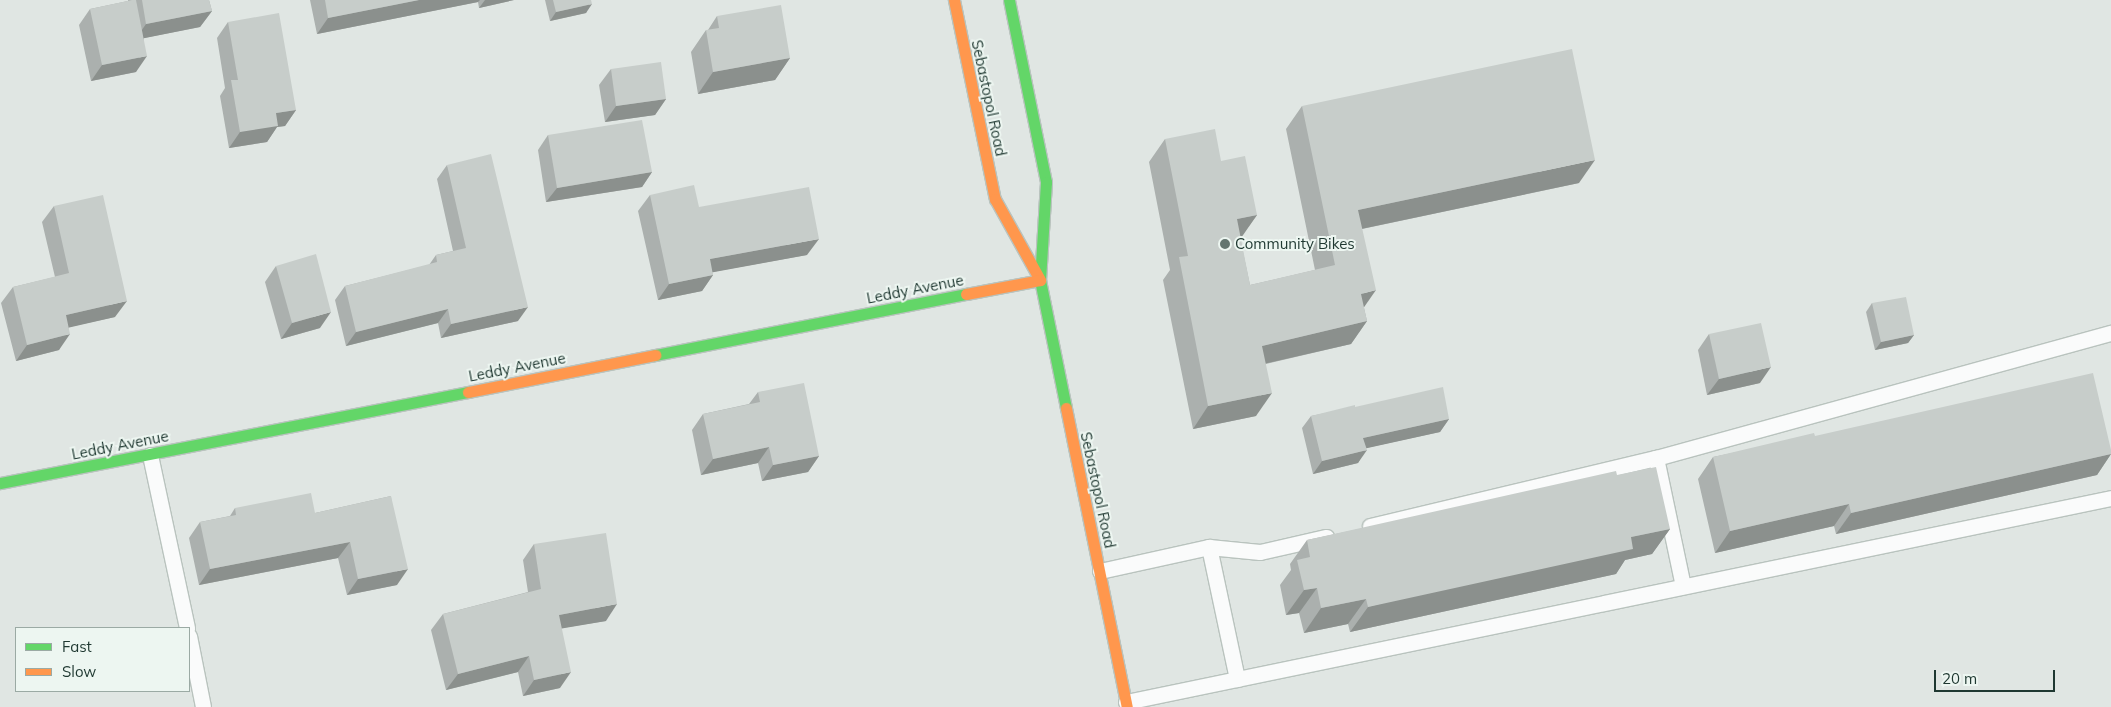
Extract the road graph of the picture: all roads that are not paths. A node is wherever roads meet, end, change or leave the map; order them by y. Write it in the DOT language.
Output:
graph roads {
  1 [pos="954,0"];
  2 [pos="1009,0"];
  3 [pos="1040,280"];
  4 [pos="2111,333"];
  5 [pos="150,455"];
  6 [pos="1656,458"];
  7 [pos="0,483"];
  8 [pos="2111,498"];
  9 [pos="1356,529"];
  10 [pos="1337,534"];
  11 [pos="1209,547"];
  12 [pos="1100,571"];
  13 [pos="1683,586"];
  14 [pos="187,627"];
  15 [pos="190,641"];
  16 [pos="1236,679"];
  17 [pos="1127,704"];
  18 [pos="203,707"];
  1 -- 3 [label="street, Sebastopol Road"];
  2 -- 3 [label="street, Sebastopol Road"];
  3 -- 5 [label="street, Leddy Avenue"];
  3 -- 12 [label="street, Sebastopol Road"];
  4 -- 6 [label="lane"];
  5 -- 7 [label="street, Leddy Avenue"];
  5 -- 14 [label="lane"];
  6 -- 9 [label="lane"];
  6 -- 13 [label="lane"];
  8 -- 13 [label="lane"];
  10 -- 11 [label="lane"];
  11 -- 12 [label="lane"];
  11 -- 16 [label="lane"];
  12 -- 17 [label="street, Sebastopol Road"];
  13 -- 16 [label="lane"];
  15 -- 18 [label="lane"];
  16 -- 17 [label="lane"];
}
